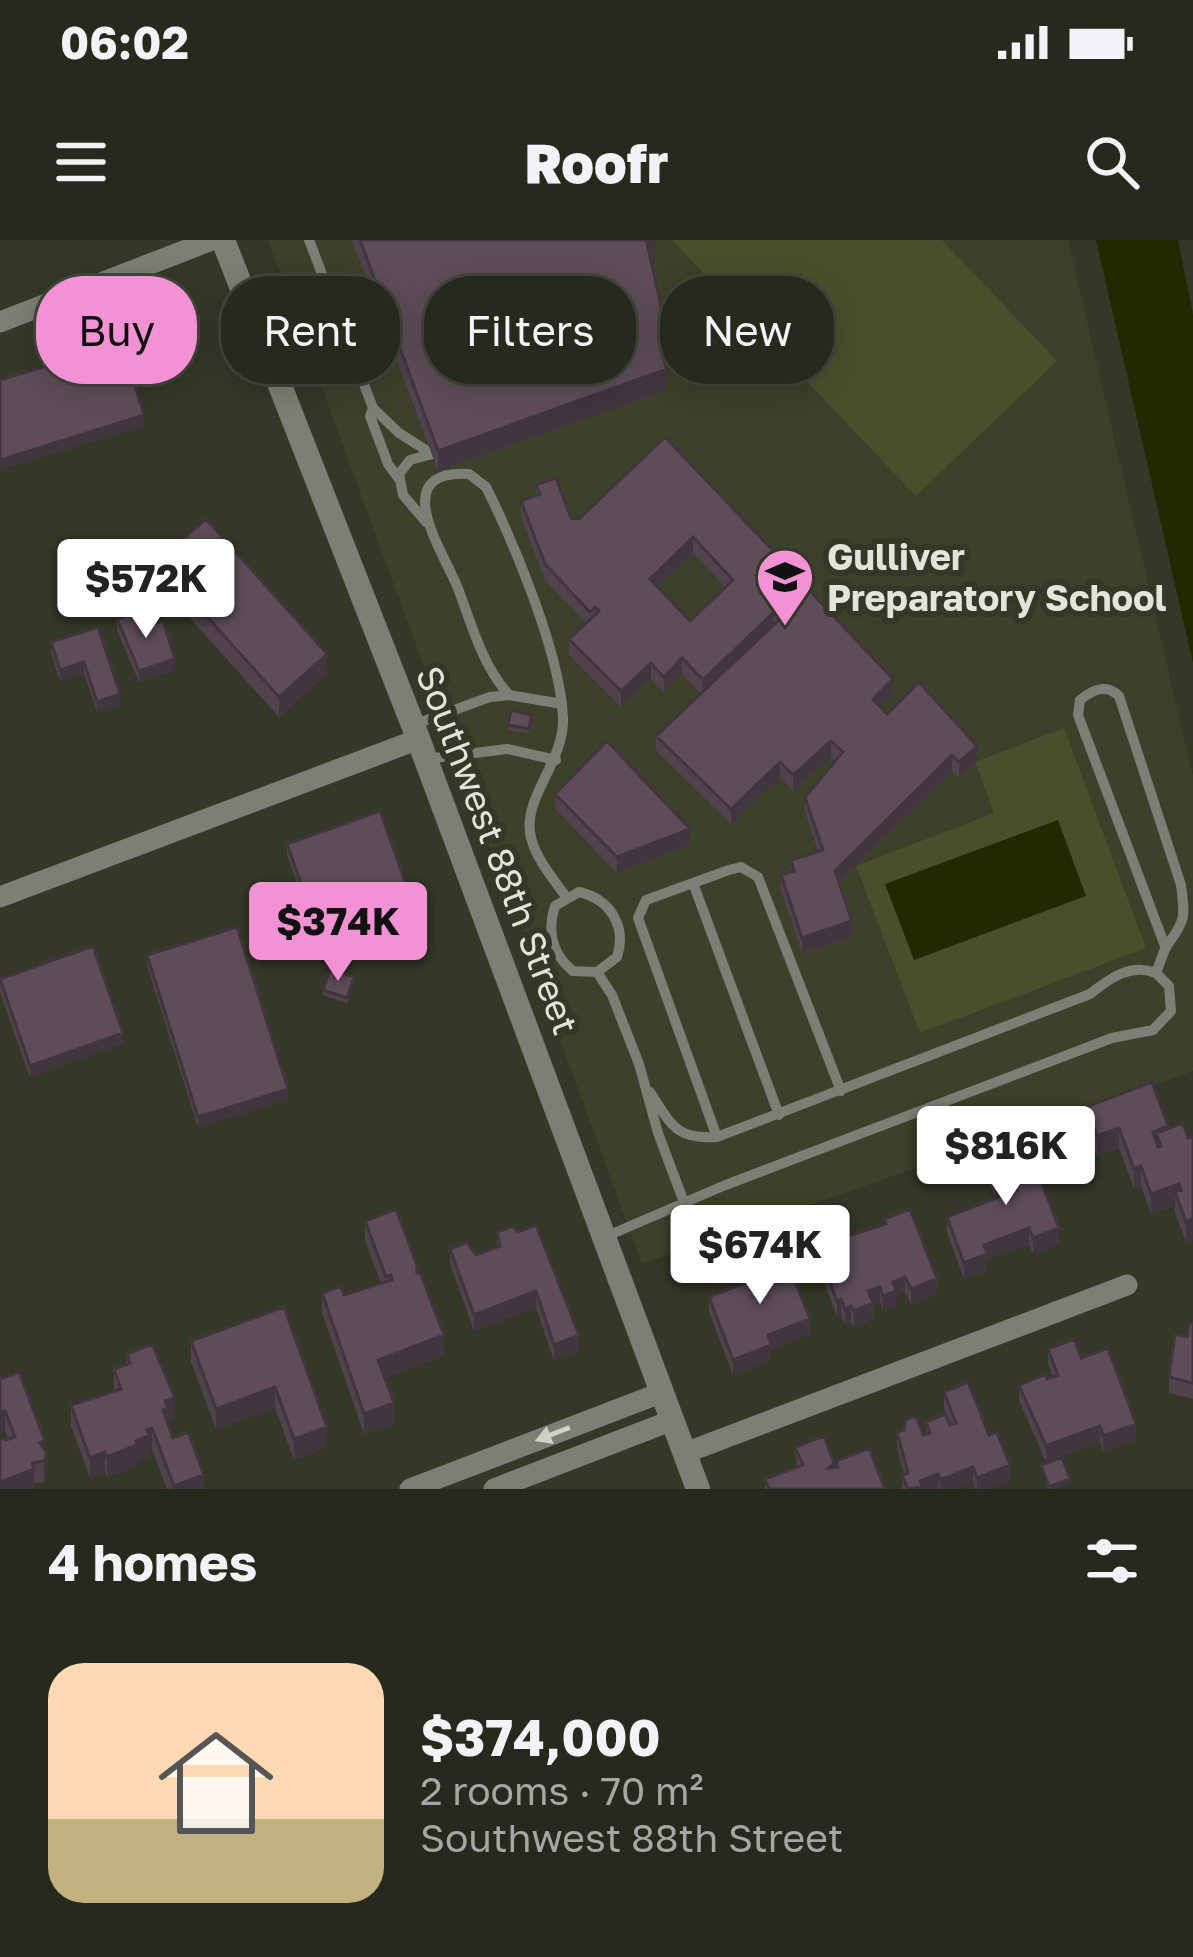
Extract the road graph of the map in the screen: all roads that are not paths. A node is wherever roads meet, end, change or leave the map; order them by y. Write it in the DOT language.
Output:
graph roads {
  1 [pos="212,240"];
  2 [pos="223,240"];
  3 [pos="309,240"];
  4 [pos="0,322"];
  5 [pos="373,408"];
  6 [pos="457,465"];
  7 [pos="469,474"];
  8 [pos="400,479"];
  9 [pos="426,522"];
  10 [pos="509,695"];
  11 [pos="562,704"];
  12 [pos="420,741"];
  13 [pos="556,760"];
  14 [pos="693,883"];
  15 [pos="0,896"];
  16 [pos="566,897"];
  17 [pos="638,918"];
  18 [pos="617,922"];
  19 [pos="1165,946"];
  20 [pos="597,972"];
  21 [pos="1156,973"];
  22 [pos="650,1091"];
  23 [pos="841,1091"];
  24 [pos="779,1115"];
  25 [pos="717,1137"];
  26 [pos="685,1205"];
  27 [pos="604,1237"];
  28 [pos="1127,1285"];
  29 [pos="663,1392"];
  30 [pos="673,1420"];
  31 [pos="685,1454"];
  32 [pos="410,1489"];
  33 [pos="494,1489"];
  34 [pos="698,1489"];
  1 -- 4 [label="street"];
  2 -- 12 [label="street, Southwest 88th Street"];
  3 -- 5 [label="lane"];
  5 -- 8 [label="lane"];
  5 -- 8 [label="lane"];
  6 -- 7 [label="lane"];
  7 -- 9 [label="lane"];
  7 -- 11 [label="lane"];
  8 -- 9 [label="lane"];
  9 -- 10 [label="lane"];
  10 -- 11 [label="lane"];
  10 -- 12 [label="lane"];
  11 -- 13 [label="lane"];
  12 -- 13 [label="lane"];
  12 -- 15 [label="street"];
  12 -- 27 [label="street, Southwest 88th Street"];
  13 -- 16 [label="lane"];
  14 -- 17 [label="lane"];
  14 -- 23 [label="lane"];
  14 -- 24 [label="lane"];
  16 -- 18 [label="lane"];
  16 -- 20 [label="lane"];
  17 -- 18 [label="lane"];
  17 -- 25 [label="lane"];
  18 -- 20 [label="lane"];
  19 -- 19 [label="lane"];
  19 -- 21 [label="lane"];
  20 -- 22 [label="lane"];
  21 -- 23 [label="lane"];
  21 -- 26 [label="lane"];
  22 -- 25 [label="lane"];
  22 -- 26 [label="lane"];
  23 -- 24 [label="lane"];
  24 -- 25 [label="lane"];
  26 -- 27 [label="lane"];
  27 -- 29 [label="street, Southwest 88th Street"];
  28 -- 31 [label="street"];
  29 -- 30 [label="street, Southwest 88th Street"];
  29 -- 32 [label="street, one-way"];
  30 -- 31 [label="street, Southwest 88th Street"];
  30 -- 33 [label="street"];
  31 -- 34 [label="street, Southwest 88th Street"];
}
